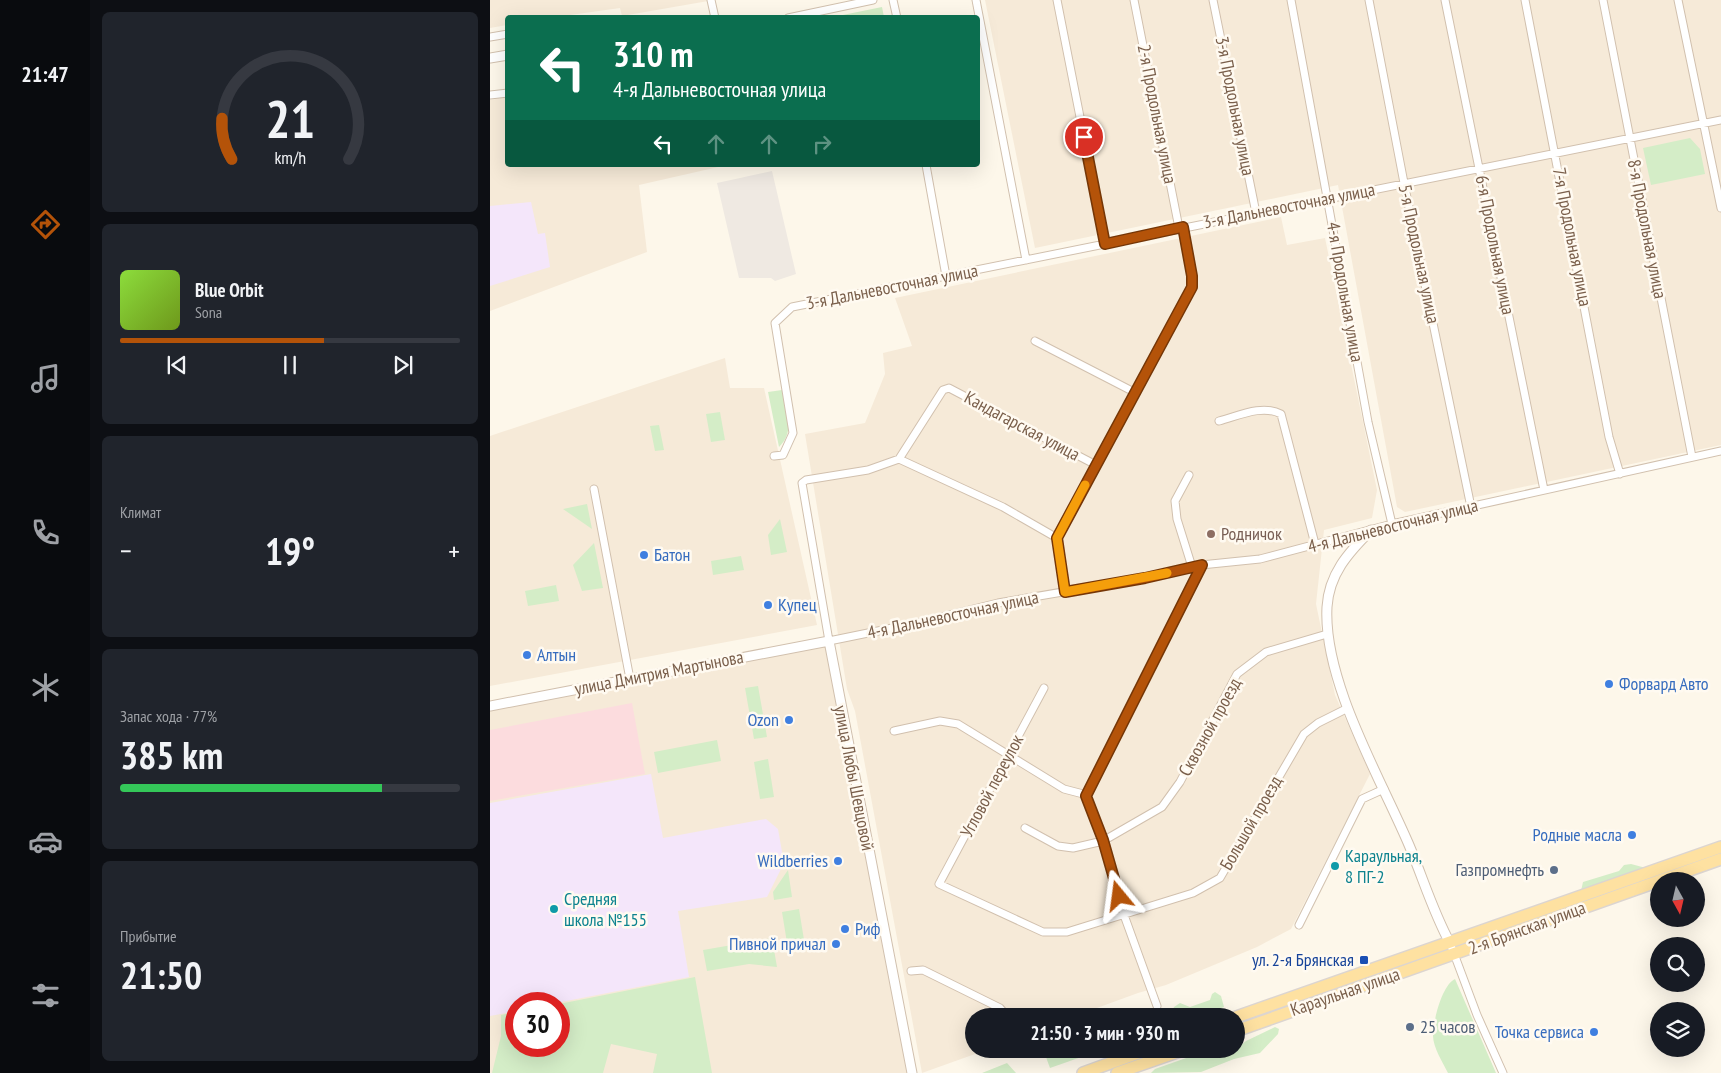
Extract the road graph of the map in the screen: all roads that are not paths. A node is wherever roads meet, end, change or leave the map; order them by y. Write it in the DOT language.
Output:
graph roads {
  1 [pos="711,0"];
  2 [pos="873,0"];
  3 [pos="893,0"];
  4 [pos="976,0"];
  5 [pos="1057,0"];
  6 [pos="1134,0"];
  7 [pos="1213,0"];
  8 [pos="1291,0"];
  9 [pos="1369,0"];
  10 [pos="1445,0"];
  11 [pos="1525,0"];
  12 [pos="1603,0"];
  13 [pos="1678,0"];
  14 [pos="714,15"];
  15 [pos="802,15"];
  16 [pos="896,15"];
  17 [pos="979,15"];
  18 [pos="980,21"];
  19 [pos="505,34"];
  20 [pos="490,36"];
  21 [pos="505,56"];
  22 [pos="490,58"];
  23 [pos="505,93"];
  24 [pos="490,95"];
  25 [pos="1721,120"];
  26 [pos="1703,124"];
  27 [pos="1629,140"];
  28 [pos="1556,154"];
  29 [pos="926,167"];
  30 [pos="1480,169"];
  31 [pos="1404,183"];
  32 [pos="1328,198"];
  33 [pos="1721,208"];
  34 [pos="1256,212"];
  35 [pos="1181,228"];
  36 [pos="1105,244"];
  37 [pos="1026,260"];
  38 [pos="946,276"];
  39 [pos="1036,341"];
  40 [pos="1134,392"];
  41 [pos="1219,421"];
  42 [pos="1721,451"];
  43 [pos="774,456"];
  44 [pos="1692,457"];
  45 [pos="899,459"];
  46 [pos="1096,465"];
  47 [pos="1620,474"];
  48 [pos="1189,475"];
  49 [pos="594,489"];
  50 [pos="1544,490"];
  51 [pos="1471,507"];
  52 [pos="1392,524"];
  53 [pos="1371,530"];
  54 [pos="1057,538"];
  55 [pos="1315,544"];
  56 [pos="1202,565"];
  57 [pos="1192,567"];
  58 [pos="1065,592"];
  59 [pos="1328,634"];
  60 [pos="828,640"];
  61 [pos="630,679"];
  62 [pos="1044,688"];
  63 [pos="490,706"];
  64 [pos="1348,708"];
  65 [pos="894,731"];
  66 [pos="1009,754"];
  67 [pos="1384,789"];
  68 [pos="1086,796"];
  69 [pos="1025,828"];
  70 [pos="1103,840"];
  71 [pos="1721,847"];
  72 [pos="1721,859"];
  73 [pos="939,884"];
  74 [pos="1124,915"];
  75 [pos="1299,925"];
  76 [pos="1452,948"];
  77 [pos="911,971"];
  78 [pos="1157,1006"];
  79 [pos="1000,1008"];
  80 [pos="1245,1014"];
  81 [pos="1245,1028"];
  82 [pos="1124,1058"];
  83 [pos="1160,1058"];
  84 [pos="912,1073"];
  85 [pos="1083,1073"];
  86 [pos="1117,1073"];
  87 [pos="1503,1073"];
  1 -- 14 [label="street"];
  2 -- 15 [label="street"];
  3 -- 16 [label="street"];
  4 -- 17 [label="street"];
  5 -- 36 [label="street"];
  6 -- 35 [label="street, 2-я Продольная улица"];
  7 -- 34 [label="street, 3-я Продольная улица"];
  8 -- 32 [label="street, 4-я Продольная улица"];
  9 -- 31 [label="street, 5-я Продольная улица"];
  10 -- 30 [label="street, 6-я Продольная улица"];
  11 -- 28 [label="street, 7-я Продольная улица"];
  12 -- 27 [label="street, 8-я Продольная улица"];
  13 -- 26 [label="street"];
  18 -- 37 [label="street"];
  19 -- 20 [label="street"];
  21 -- 22 [label="street"];
  23 -- 24 [label="street"];
  25 -- 26 [label="street, 3-я Дальневосточная улица"];
  26 -- 27 [label="street, 3-я Дальневосточная улица"];
  26 -- 33 [label="street"];
  27 -- 28 [label="street, 3-я Дальневосточная улица"];
  27 -- 44 [label="street, 8-я Продольная улица"];
  28 -- 30 [label="street, 3-я Дальневосточная улица"];
  28 -- 47 [label="street, 7-я Продольная улица"];
  29 -- 38 [label="street"];
  30 -- 31 [label="street, 3-я Дальневосточная улица"];
  30 -- 50 [label="street, 6-я Продольная улица"];
  31 -- 32 [label="street, 3-я Дальневосточная улица"];
  31 -- 51 [label="street, 5-я Продольная улица"];
  32 -- 34 [label="street, 3-я Дальневосточная улица"];
  32 -- 52 [label="street, 4-я Продольная улица"];
  34 -- 35 [label="street, 3-я Дальневосточная улица"];
  35 -- 36 [label="street, 3-я Дальневосточная улица"];
  35 -- 40 [label="street, 2-я Продольная улица"];
  36 -- 37 [label="street, 3-я Дальневосточная улица"];
  37 -- 38 [label="street, 3-я Дальневосточная улица"];
  38 -- 43 [label="street, 3-я Дальневосточная улица"];
  39 -- 40 [label="street"];
  40 -- 46 [label="street, 2-я Продольная улица"];
  41 -- 55 [label="street"];
  42 -- 44 [label="street, 4-я Дальневосточная улица"];
  44 -- 47 [label="street, 4-я Дальневосточная улица"];
  45 -- 46 [label="street, Кандагарская улица"];
  45 -- 54 [label="street"];
  45 -- 60 [label="street, улица Любы Шевцовой"];
  46 -- 54 [label="street, 2-я Продольная улица"];
  47 -- 50 [label="street, 4-я Дальневосточная улица"];
  48 -- 57 [label="street"];
  49 -- 61 [label="street"];
  50 -- 51 [label="street, 4-я Дальневосточная улица"];
  51 -- 52 [label="street, 4-я Дальневосточная улица"];
  52 -- 53 [label="street, 4-я Дальневосточная улица"];
  53 -- 55 [label="street, 4-я Дальневосточная улица"];
  53 -- 59 [label="street"];
  54 -- 58 [label="street"];
  55 -- 56 [label="street, 4-я Дальневосточная улица"];
  56 -- 57 [label="street, 4-я Дальневосточная улица"];
  56 -- 68 [label="street"];
  57 -- 58 [label="street, 4-я Дальневосточная улица"];
  58 -- 60 [label="street, 4-я Дальневосточная улица"];
  59 -- 64 [label="street"];
  59 -- 70 [label="street, Сквозной проезд"];
  60 -- 61 [label="street, улица Дмитрия Мартынова"];
  60 -- 84 [label="street, улица Любы Шевцовой"];
  61 -- 63 [label="street, улица Дмитрия Мартынова"];
  62 -- 66 [label="street, Угловой переулок"];
  64 -- 67 [label="street"];
  64 -- 74 [label="street, Большой проезд"];
  65 -- 66 [label="street"];
  66 -- 68 [label="street"];
  66 -- 73 [label="street, Угловой переулок"];
  67 -- 75 [label="street"];
  67 -- 76 [label="street"];
  68 -- 70 [label="street"];
  69 -- 70 [label="street, Сквозной проезд"];
  70 -- 74 [label="street"];
  71 -- 76 [label="main road, 2-я Брянская улица"];
  72 -- 76 [label="main road, 2-я Брянская улица"];
  73 -- 74 [label="street, Большой проезд"];
  74 -- 78 [label="street"];
  76 -- 80 [label="main road, Караульная улица"];
  76 -- 81 [label="main road, Караульная улица"];
  76 -- 87 [label="street, 2-я Брянская улица"];
  77 -- 79 [label="street"];
  82 -- 85 [label="main road"];
  83 -- 86 [label="main road"];
}
